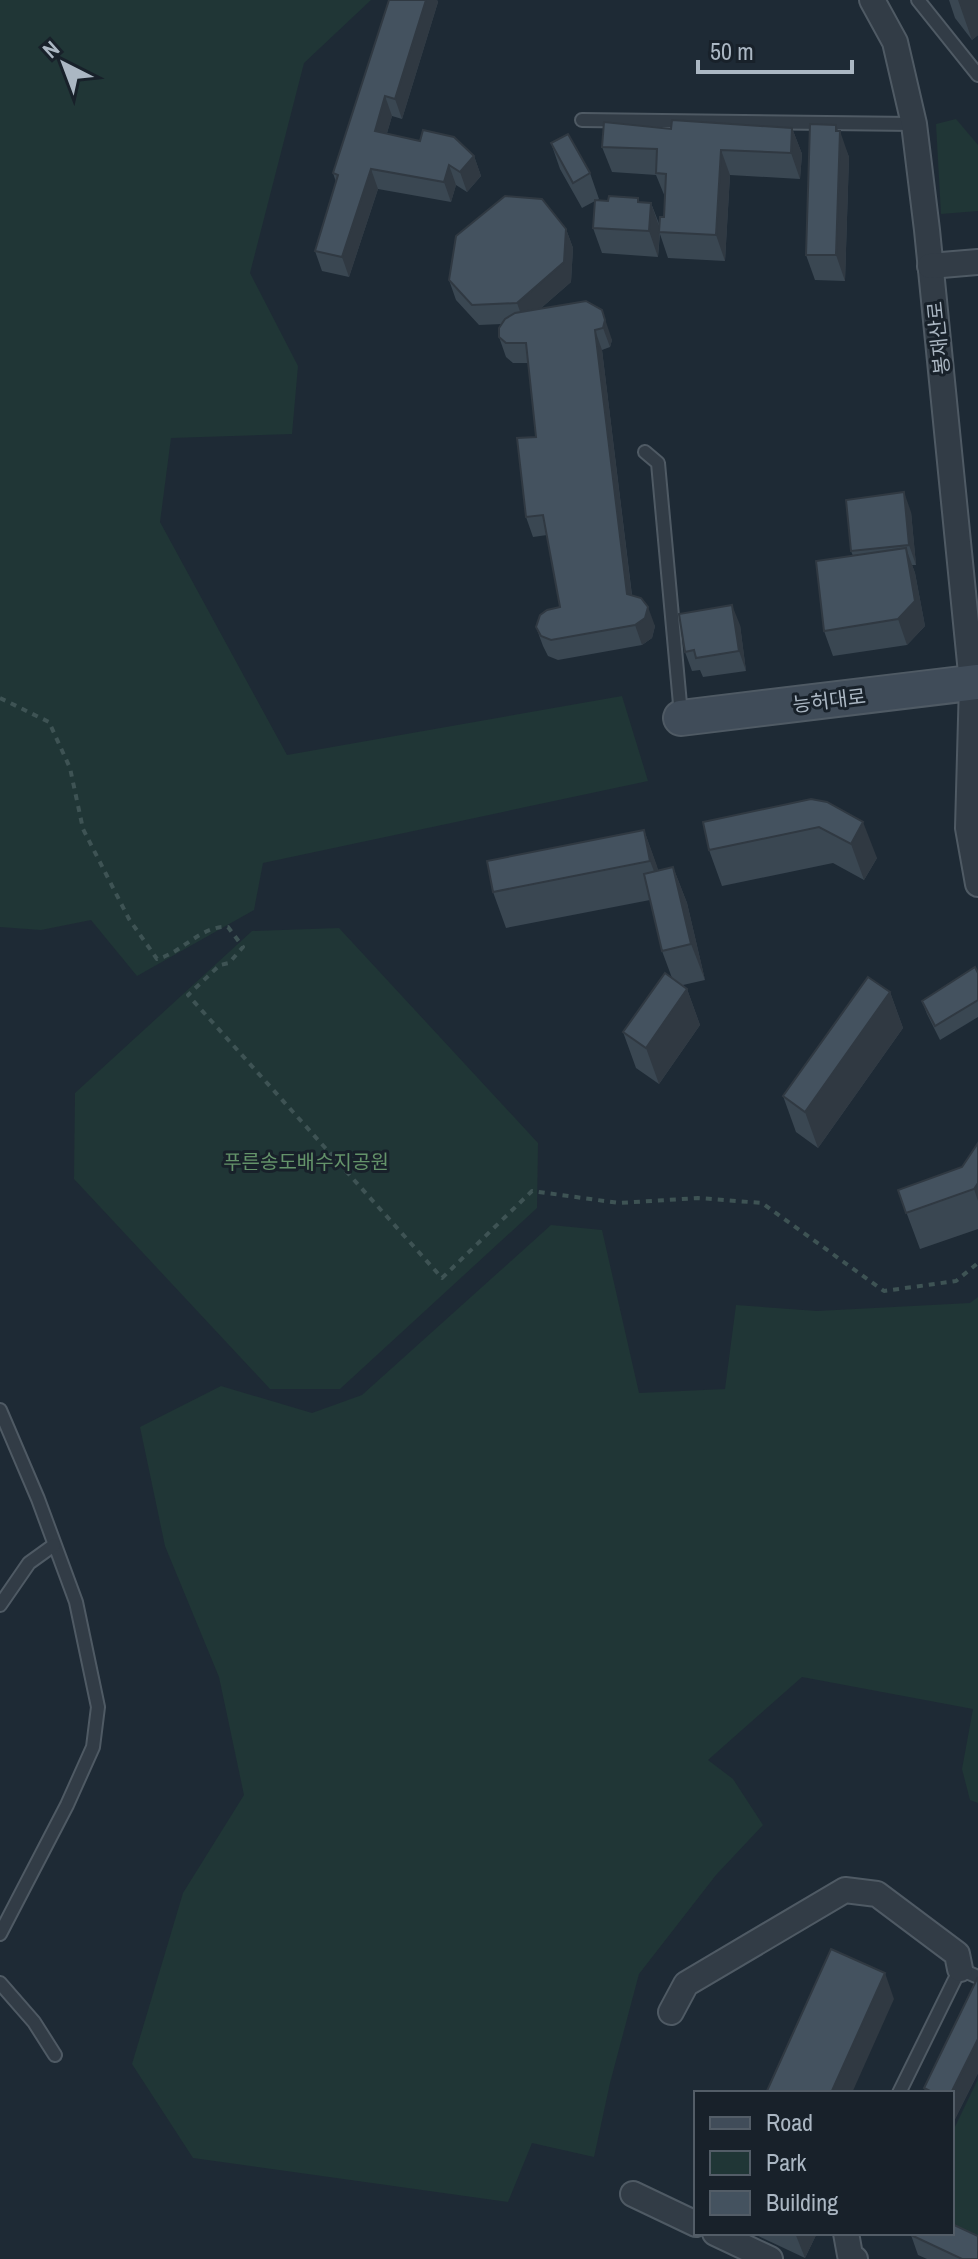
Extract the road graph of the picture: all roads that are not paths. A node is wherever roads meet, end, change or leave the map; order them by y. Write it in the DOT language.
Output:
graph roads {
  1 [pos="872,0"];
  2 [pos="918,0"];
  3 [pos="978,75"];
  4 [pos="582,120"];
  5 [pos="914,124"];
  6 [pos="978,262"];
  7 [pos="930,266"];
  8 [pos="645,452"];
  9 [pos="975,682"];
  10 [pos="681,718"];
  11 [pos="978,884"];
  12 [pos="2,1418"];
  13 [pos="54,1545"];
  14 [pos="0,1605"];
  15 [pos="0,1934"];
  16 [pos="969,1973"];
  17 [pos="0,1983"];
  18 [pos="671,2012"];
  19 [pos="55,2055"];
  20 [pos="900,2091"];
  21 [pos="633,2194"];
  22 [pos="694,2223"];
  23 [pos="719,2235"];
  24 [pos="846,2235"];
  25 [pos="770,2259"];
  26 [pos="855,2259"];
  1 -- 5 [label="street, 봉재산로"];
  2 -- 3 [label="lane"];
  4 -- 5 [label="lane"];
  5 -- 7 [label="street, 봉재산로"];
  6 -- 7 [label="street"];
  7 -- 9 [label="street, 봉재산로"];
  8 -- 10 [label="lane"];
  9 -- 10 [label="main road, 능허대로"];
  9 -- 11 [label="street, 봉재산로"];
  12 -- 13 [label="lane"];
  13 -- 14 [label="lane"];
  13 -- 15 [label="lane"];
  16 -- 18 [label="street"];
  16 -- 20 [label="lane"];
  17 -- 19 [label="lane"];
  21 -- 22 [label="street"];
  23 -- 25 [label="street"];
  24 -- 26 [label="street"];
}
